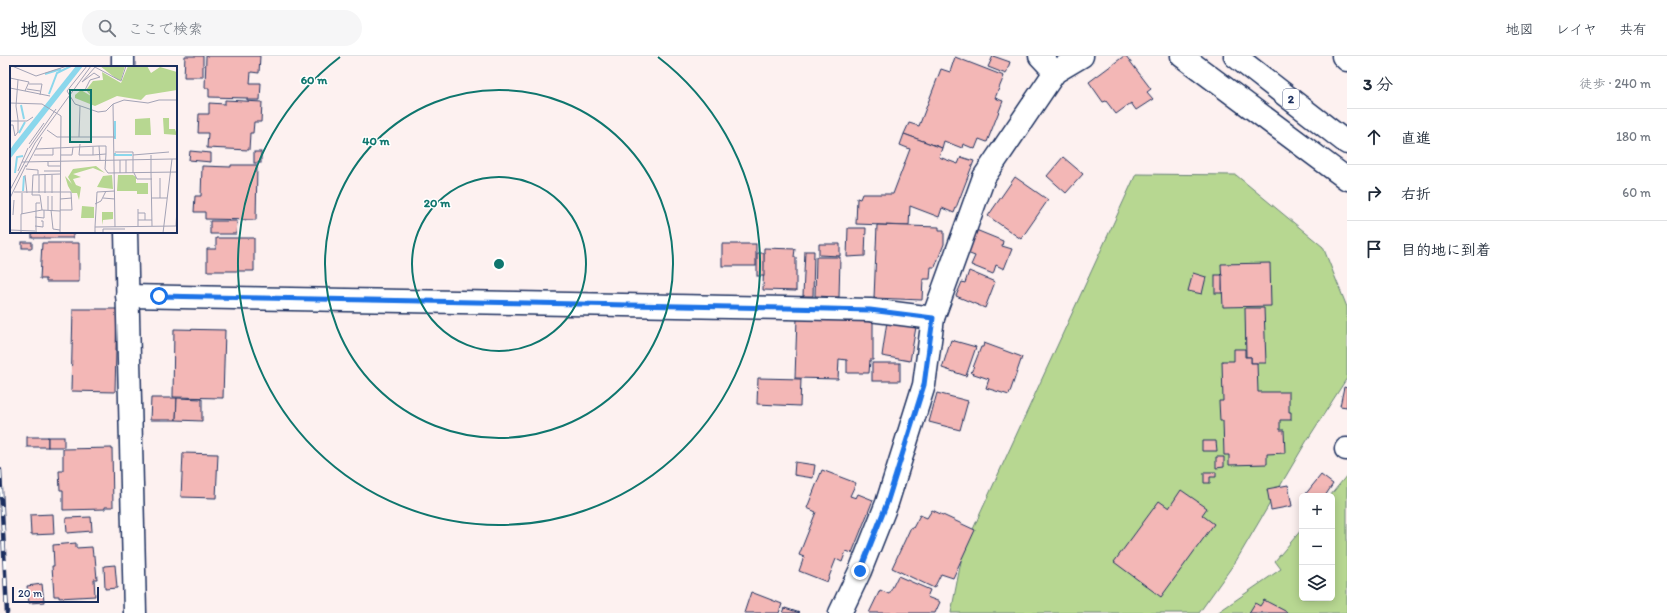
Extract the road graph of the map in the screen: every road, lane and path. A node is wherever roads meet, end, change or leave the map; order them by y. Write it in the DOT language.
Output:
graph roads {
  1 [pos="1040,56"];
  2 [pos="1082,56"];
  3 [pos="1235,56"];
  4 [pos="1343,56"];
  5 [pos="1183,58"];
  6 [pos="1347,60"];
  7 [pos="1055,72"];
  8 [pos="1347,143"];
  9 [pos="1347,179"];
  10 [pos="126,233"];
  11 [pos="127,296"];
  12 [pos="933,318"];
  13 [pos="135,613"];
  14 [pos="840,613"];
  1 -- 7 [label="main road"];
  2 -- 7 [label="main road"];
  3 -- 8 [label="main road, 2"];
  4 -- 6 [label="main road"];
  5 -- 9 [label="main road"];
  7 -- 12 [label="main road"];
  10 -- 11 [label="main road"];
  11 -- 12 [label="main road"];
  11 -- 13 [label="main road"];
  12 -- 14 [label="main road"];
}
